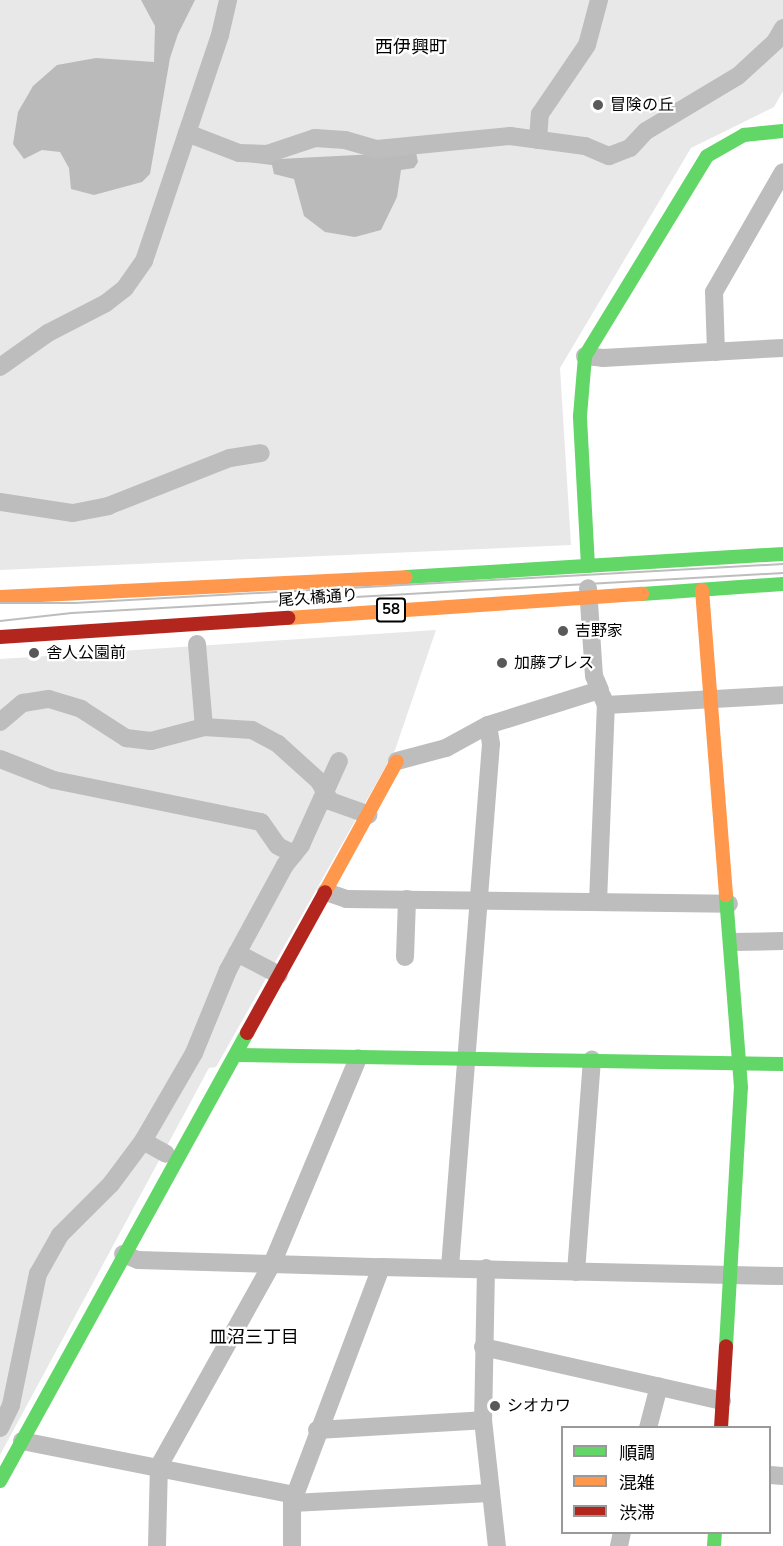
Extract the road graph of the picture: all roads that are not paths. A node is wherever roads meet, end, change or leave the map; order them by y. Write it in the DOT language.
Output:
graph roads {
  1 [pos="228,0"];
  2 [pos="599,0"];
  3 [pos="783,28"];
  4 [pos="783,131"];
  5 [pos="187,133"];
  6 [pos="538,140"];
  7 [pos="783,172"];
  8 [pos="783,348"];
  9 [pos="716,352"];
  10 [pos="585,356"];
  11 [pos="0,367"];
  12 [pos="261,453"];
  13 [pos="0,502"];
  14 [pos="783,554"];
  15 [pos="588,566"];
  16 [pos="783,584"];
  17 [pos="702,590"];
  18 [pos="589,596"];
  19 [pos="0,597"];
  20 [pos="0,637"];
  21 [pos="197,644"];
  22 [pos="783,695"];
  23 [pos="603,697"];
  24 [pos="711,700"];
  25 [pos="0,722"];
  26 [pos="488,725"];
  27 [pos="204,727"];
  28 [pos="0,759"];
  29 [pos="339,761"];
  30 [pos="397,761"];
  31 [pos="325,792"];
  32 [pos="369,815"];
  33 [pos="294,854"];
  34 [pos="326,892"];
  35 [pos="407,899"];
  36 [pos="478,900"];
  37 [pos="597,902"];
  38 [pos="729,904"];
  39 [pos="783,941"];
  40 [pos="732,942"];
  41 [pos="237,953"];
  42 [pos="405,957"];
  43 [pos="279,975"];
  44 [pos="236,1055"];
  45 [pos="358,1058"];
  46 [pos="467,1059"];
  47 [pos="592,1060"];
  48 [pos="740,1062"];
  49 [pos="783,1064"];
  50 [pos="143,1141"];
  51 [pos="166,1154"];
  52 [pos="123,1254"];
  53 [pos="272,1264"];
  54 [pos="381,1267"];
  55 [pos="450,1268"];
  56 [pos="486,1268"];
  57 [pos="576,1272"];
  58 [pos="728,1276"];
  59 [pos="783,1276"];
  60 [pos="483,1347"];
  61 [pos="659,1386"];
  62 [pos="722,1401"];
  63 [pos="483,1420"];
  64 [pos="649,1426"];
  65 [pos="721,1426"];
  66 [pos="317,1430"];
  67 [pos="8,1434"];
  68 [pos="159,1466"];
  69 [pos="0,1480"];
  70 [pos="490,1493"];
  71 [pos="294,1499"];
  72 [pos="157,1546"];
  73 [pos="292,1546"];
  74 [pos="497,1546"];
  1 -- 5 [label="street"];
  2 -- 6 [label="street"];
  3 -- 6 [label="street"];
  4 -- 10 [label="street"];
  5 -- 6 [label="street"];
  5 -- 11 [label="street"];
  7 -- 9 [label="street"];
  8 -- 9 [label="street"];
  9 -- 10 [label="street"];
  10 -- 15 [label="street"];
  12 -- 13 [label="street"];
  14 -- 15 [label="street, 尾久橋通り / 58"];
  15 -- 18 [label="street"];
  15 -- 19 [label="street, 尾久橋通り / 58"];
  16 -- 17 [label="street, 尾久橋通り / 58"];
  17 -- 18 [label="street, 尾久橋通り / 58"];
  17 -- 24 [label="street"];
  18 -- 20 [label="street, 尾久橋通り / 58"];
  18 -- 23 [label="street"];
  21 -- 27 [label="street"];
  22 -- 24 [label="street"];
  23 -- 24 [label="street"];
  23 -- 26 [label="street"];
  23 -- 37 [label="street"];
  24 -- 38 [label="street"];
  25 -- 27 [label="street"];
  26 -- 30 [label="street"];
  26 -- 36 [label="street"];
  27 -- 31 [label="street"];
  28 -- 33 [label="street"];
  29 -- 31 [label="street"];
  30 -- 32 [label="street"];
  31 -- 32 [label="street"];
  31 -- 33 [label="street"];
  32 -- 34 [label="street"];
  33 -- 41 [label="street"];
  34 -- 35 [label="street"];
  34 -- 43 [label="street"];
  35 -- 36 [label="street"];
  35 -- 42 [label="street"];
  36 -- 37 [label="street"];
  36 -- 46 [label="street"];
  37 -- 38 [label="street"];
  38 -- 40 [label="street"];
  39 -- 40 [label="street"];
  40 -- 48 [label="street"];
  41 -- 43 [label="street"];
  41 -- 50 [label="street"];
  43 -- 44 [label="street"];
  44 -- 45 [label="street"];
  44 -- 52 [label="street"];
  45 -- 46 [label="street"];
  45 -- 53 [label="street"];
  46 -- 47 [label="street"];
  46 -- 55 [label="street"];
  47 -- 48 [label="street"];
  47 -- 57 [label="street"];
  48 -- 49 [label="street"];
  48 -- 58 [label="street"];
  50 -- 51 [label="street"];
  50 -- 67 [label="street"];
  52 -- 53 [label="street"];
  52 -- 67 [label="street"];
  53 -- 54 [label="street"];
  53 -- 68 [label="street"];
  54 -- 55 [label="street"];
  54 -- 66 [label="street"];
  55 -- 56 [label="street"];
  56 -- 57 [label="street"];
  56 -- 60 [label="street"];
  57 -- 58 [label="street"];
  58 -- 59 [label="street"];
  58 -- 62 [label="street"];
  60 -- 61 [label="street"];
  60 -- 63 [label="street"];
  61 -- 62 [label="street"];
  61 -- 64 [label="street"];
  62 -- 65 [label="street"];
  63 -- 66 [label="street"];
  63 -- 70 [label="street"];
  66 -- 71 [label="street"];
  67 -- 68 [label="street"];
  67 -- 69 [label="street"];
  68 -- 71 [label="street"];
  68 -- 72 [label="street"];
  70 -- 71 [label="street"];
  70 -- 74 [label="street"];
  71 -- 73 [label="street"];
}
